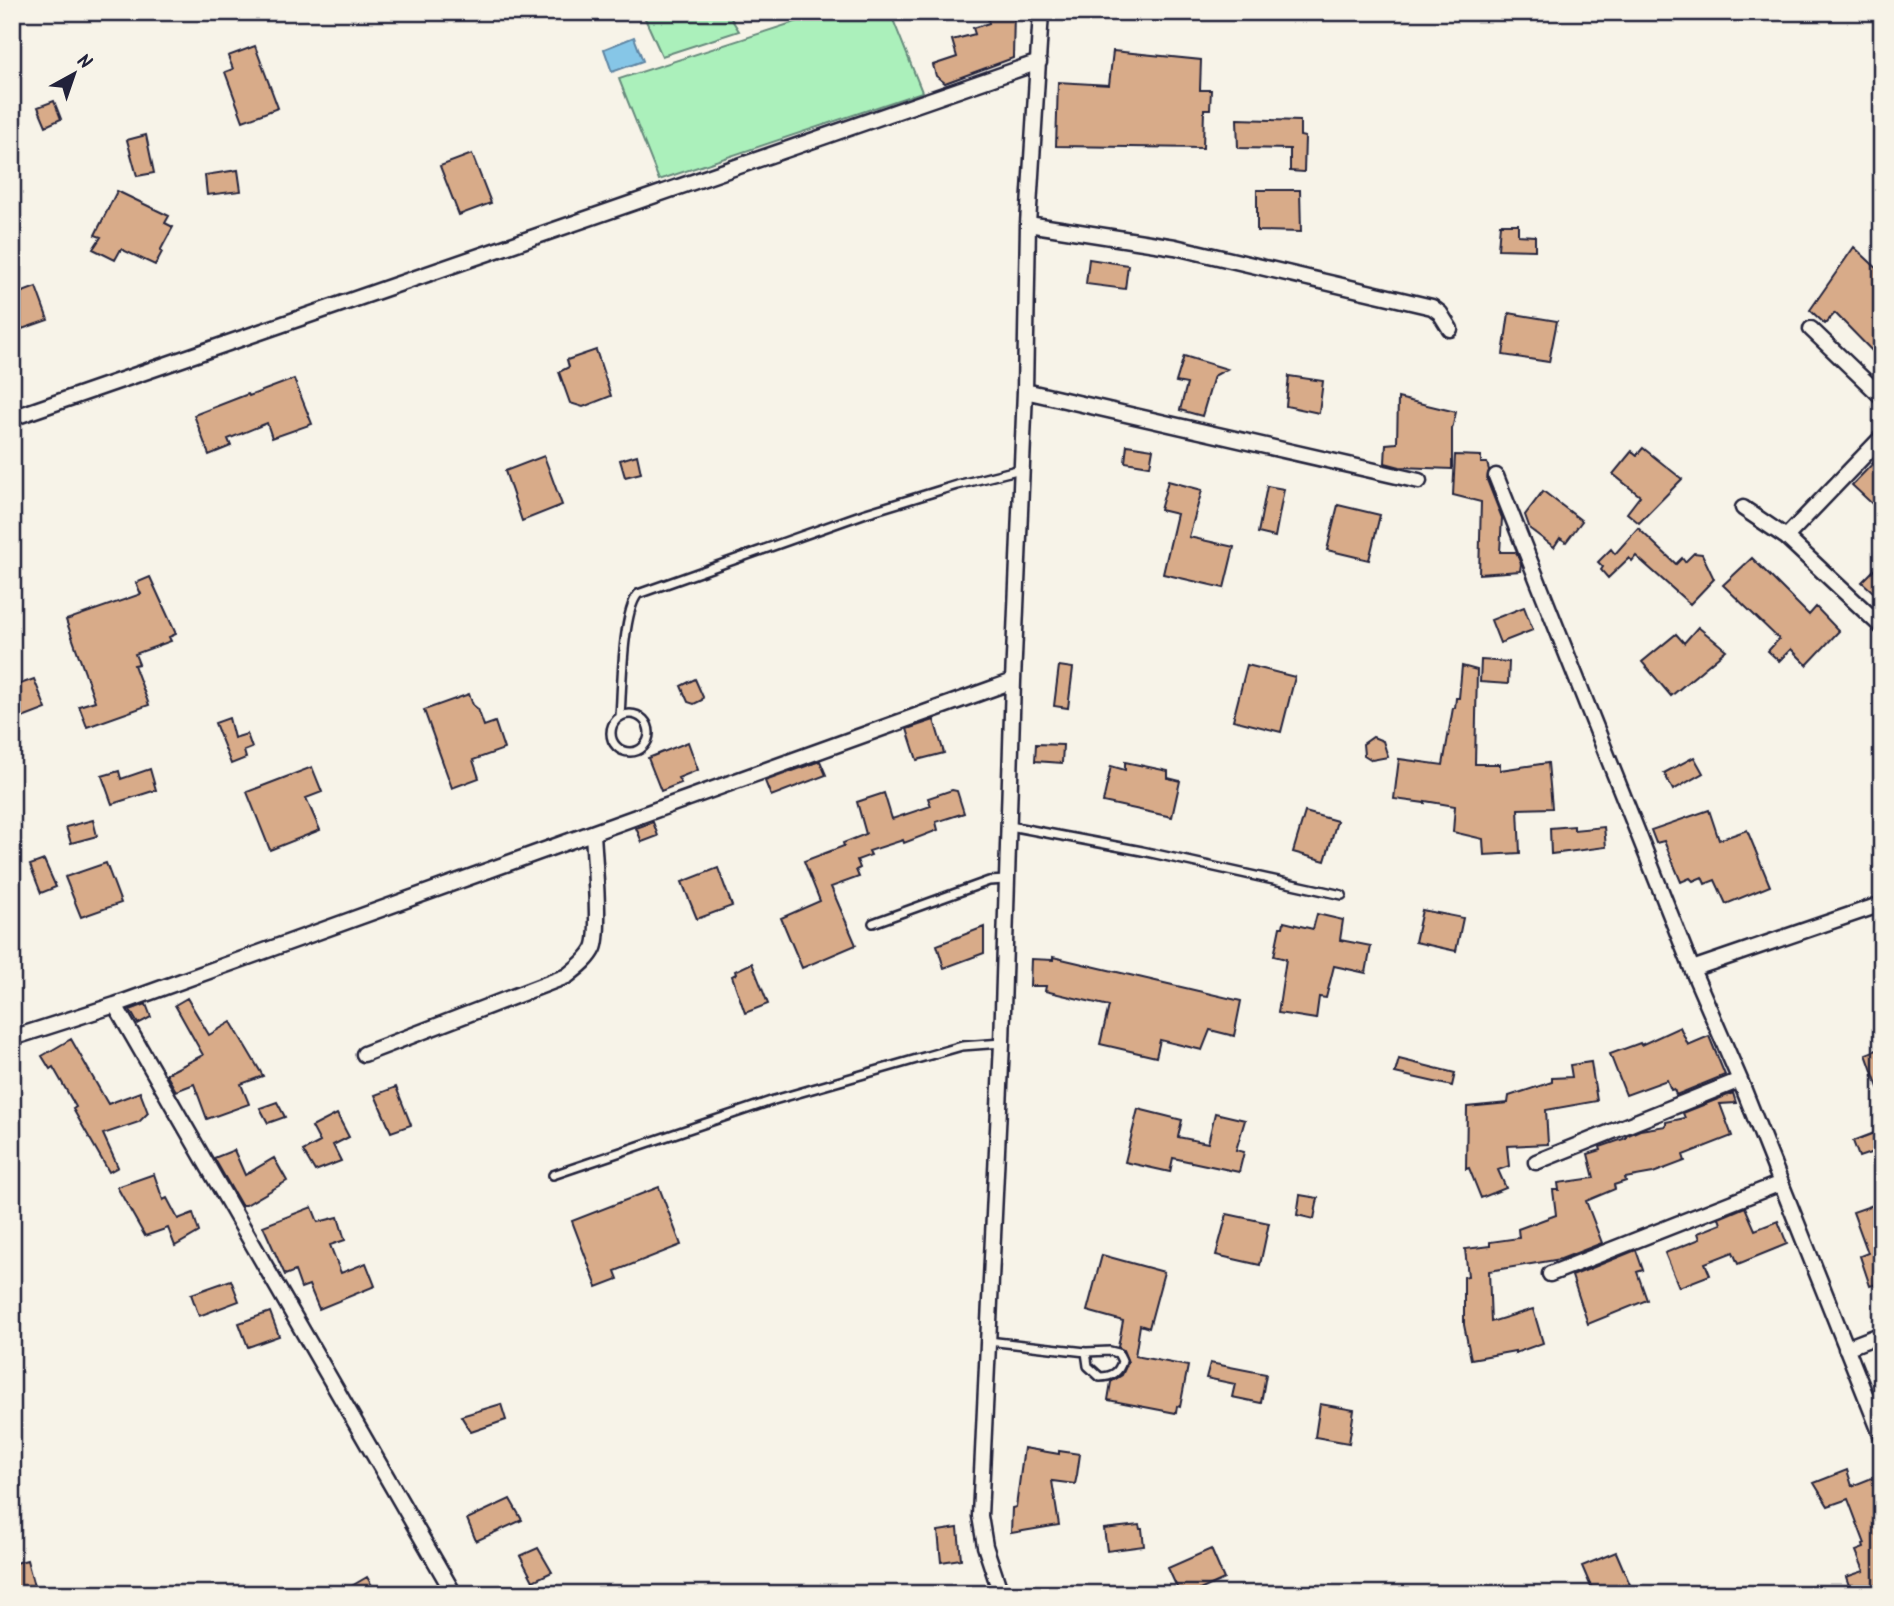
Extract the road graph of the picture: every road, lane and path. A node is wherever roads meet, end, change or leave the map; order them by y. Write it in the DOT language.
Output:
graph roads {
  1 [pos="1041,12"];
  2 [pos="1039,62"];
  3 [pos="1028,224"];
  4 [pos="1450,329"];
  5 [pos="1811,329"];
  6 [pos="1025,391"];
  7 [pos="1882,397"];
  8 [pos="12,418"];
  9 [pos="1882,437"];
  10 [pos="1021,469"];
  11 [pos="1496,476"];
  12 [pos="1419,481"];
  13 [pos="1743,508"];
  14 [pos="1786,537"];
  15 [pos="1882,627"];
  16 [pos="1013,681"];
  17 [pos="620,717"];
  18 [pos="1010,826"];
  19 [pos="593,833"];
  20 [pos="1007,880"];
  21 [pos="1342,895"];
  22 [pos="1882,904"];
  23 [pos="873,923"];
  24 [pos="1692,969"];
  25 [pos="114,1005"];
  26 [pos="12,1038"];
  27 [pos="1002,1044"];
  28 [pos="364,1054"];
  29 [pos="1740,1080"];
  30 [pos="1536,1162"];
  31 [pos="554,1175"];
  32 [pos="1781,1183"];
  33 [pos="1550,1274"];
  34 [pos="1882,1334"];
  35 [pos="988,1341"];
  36 [pos="1846,1348"];
  37 [pos="1086,1352"];
  38 [pos="1882,1437"];
  39 [pos="454,1594"];
  40 [pos="1001,1594"];
  1 -- 2 [label="street"];
  2 -- 3 [label="street"];
  2 -- 8 [label="street"];
  3 -- 4 [label="street"];
  3 -- 6 [label="street"];
  5 -- 7 [label="street"];
  6 -- 10 [label="street"];
  6 -- 12 [label="street"];
  9 -- 14 [label="street"];
  10 -- 16 [label="street"];
  10 -- 17 [label="lane"];
  11 -- 24 [label="street"];
  13 -- 14 [label="street"];
  14 -- 15 [label="street"];
  16 -- 18 [label="street"];
  16 -- 19 [label="street"];
  17 -- 17 [label="lane"];
  18 -- 20 [label="street"];
  18 -- 21 [label="lane"];
  19 -- 25 [label="street"];
  19 -- 28 [label="street"];
  20 -- 23 [label="lane"];
  20 -- 27 [label="street"];
  22 -- 24 [label="street"];
  24 -- 29 [label="street"];
  25 -- 26 [label="street"];
  25 -- 39 [label="street"];
  27 -- 31 [label="lane"];
  27 -- 35 [label="street"];
  29 -- 30 [label="street"];
  29 -- 32 [label="street"];
  32 -- 33 [label="street"];
  32 -- 36 [label="street"];
  34 -- 36 [label="street"];
  35 -- 37 [label="lane"];
  35 -- 40 [label="street"];
  36 -- 38 [label="street"];
  37 -- 37 [label="lane"];
}
